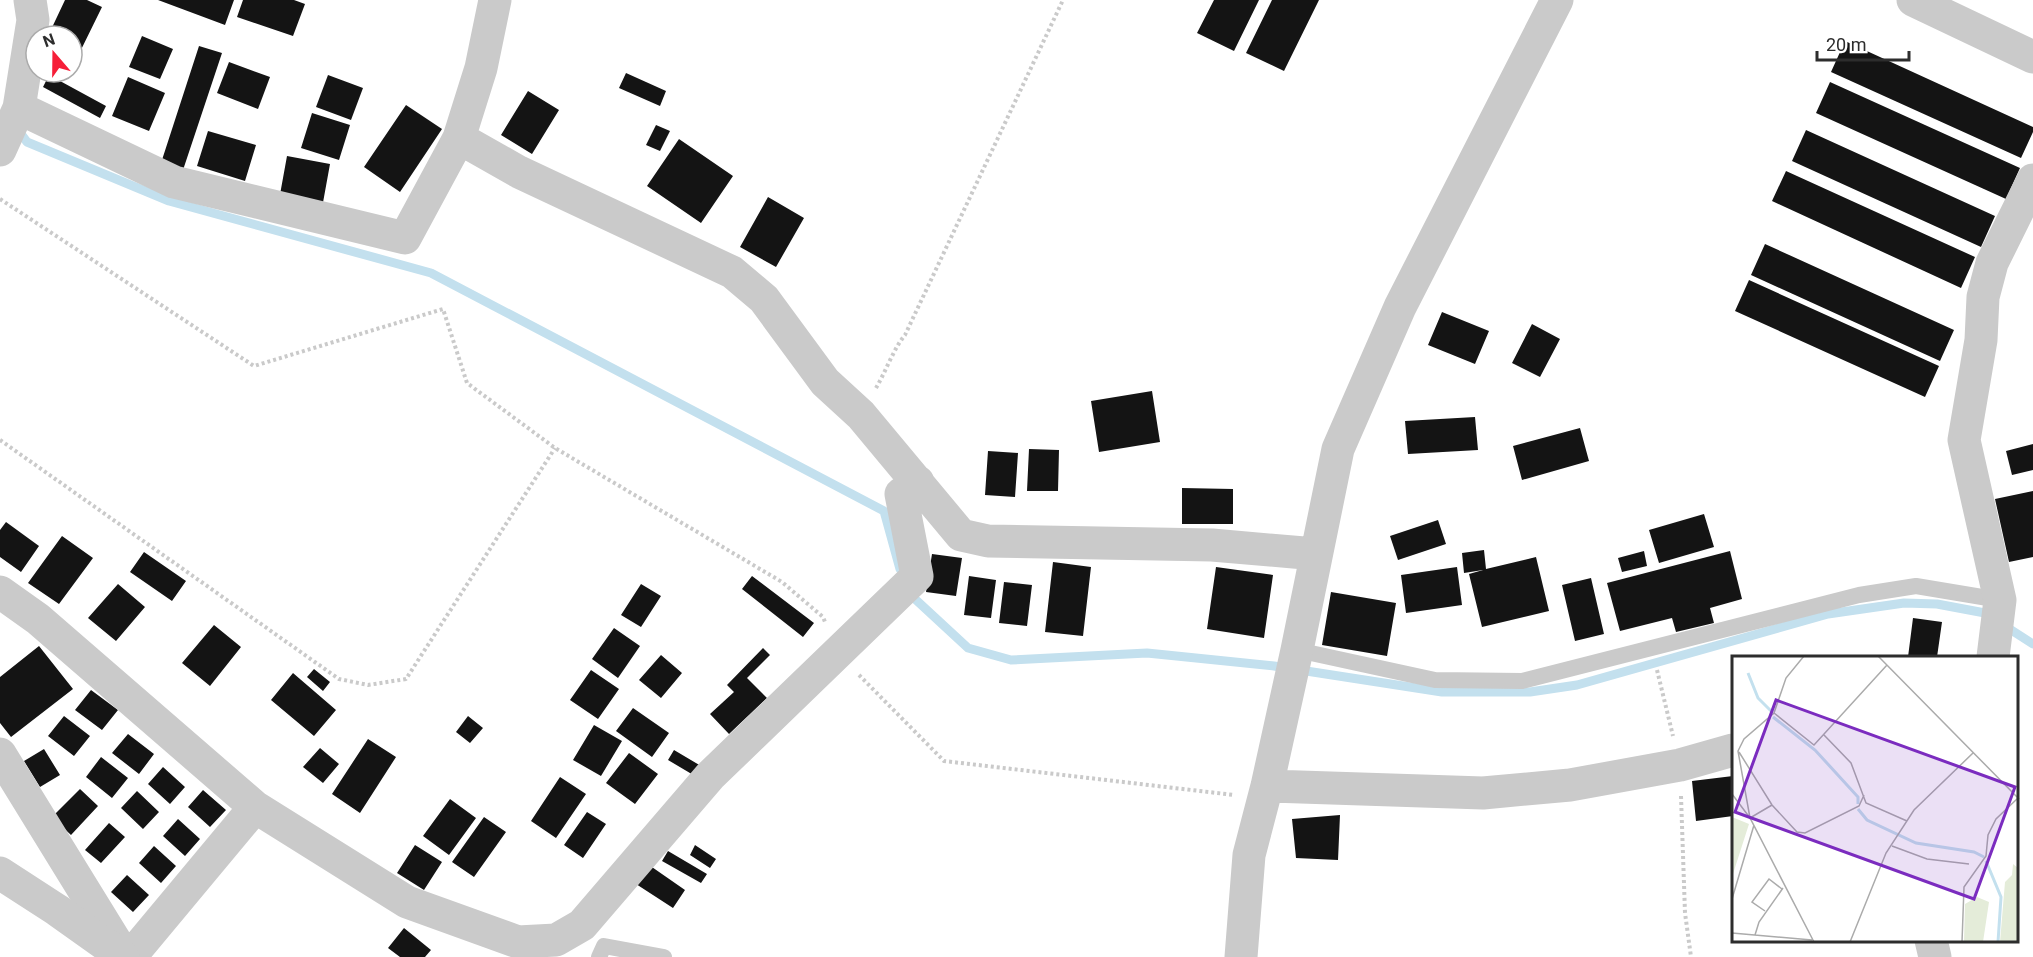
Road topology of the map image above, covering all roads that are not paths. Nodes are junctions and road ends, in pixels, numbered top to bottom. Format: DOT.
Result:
graph roads {
  1 [pos="30,0"];
  2 [pos="495,0"];
  3 [pos="1557,0"];
  4 [pos="1913,0"];
  5 [pos="2033,57"];
  6 [pos="19,108"];
  7 [pos="459,138"];
  8 [pos="0,150"];
  9 [pos="2033,180"];
  10 [pos="918,482"];
  11 [pos="1316,554"];
  12 [pos="0,592"];
  13 [pos="2000,600"];
  14 [pos="1297,650"];
  15 [pos="1993,656"];
  16 [pos="1732,750"];
  17 [pos="0,754"];
  18 [pos="1266,792"];
  19 [pos="255,807"];
  20 [pos="0,873"];
  21 [pos="572,930"];
  22 [pos="1931,942"];
  23 [pos="601,952"];
  24 [pos="126,957"];
  25 [pos="664,957"];
  26 [pos="1241,957"];
  27 [pos="1935,957"];
  1 -- 6 [label="street"];
  2 -- 7 [label="street"];
  3 -- 11 [label="street"];
  4 -- 5 [label="street"];
  6 -- 7 [label="street"];
  6 -- 8 [label="street"];
  7 -- 10 [label="street"];
  9 -- 13 [label="street"];
  10 -- 11 [label="street"];
  10 -- 21 [label="street"];
  11 -- 14 [label="street"];
  12 -- 19 [label="street"];
  13 -- 14 [label="lane"];
  13 -- 15 [label="street"];
  14 -- 18 [label="street"];
  16 -- 18 [label="street"];
  17 -- 24 [label="street"];
  18 -- 26 [label="street"];
  19 -- 21 [label="street"];
  19 -- 24 [label="street"];
  20 -- 24 [label="street"];
  21 -- 23 [label="lane"];
  22 -- 27 [label="street"];
  23 -- 25 [label="lane"];
}
